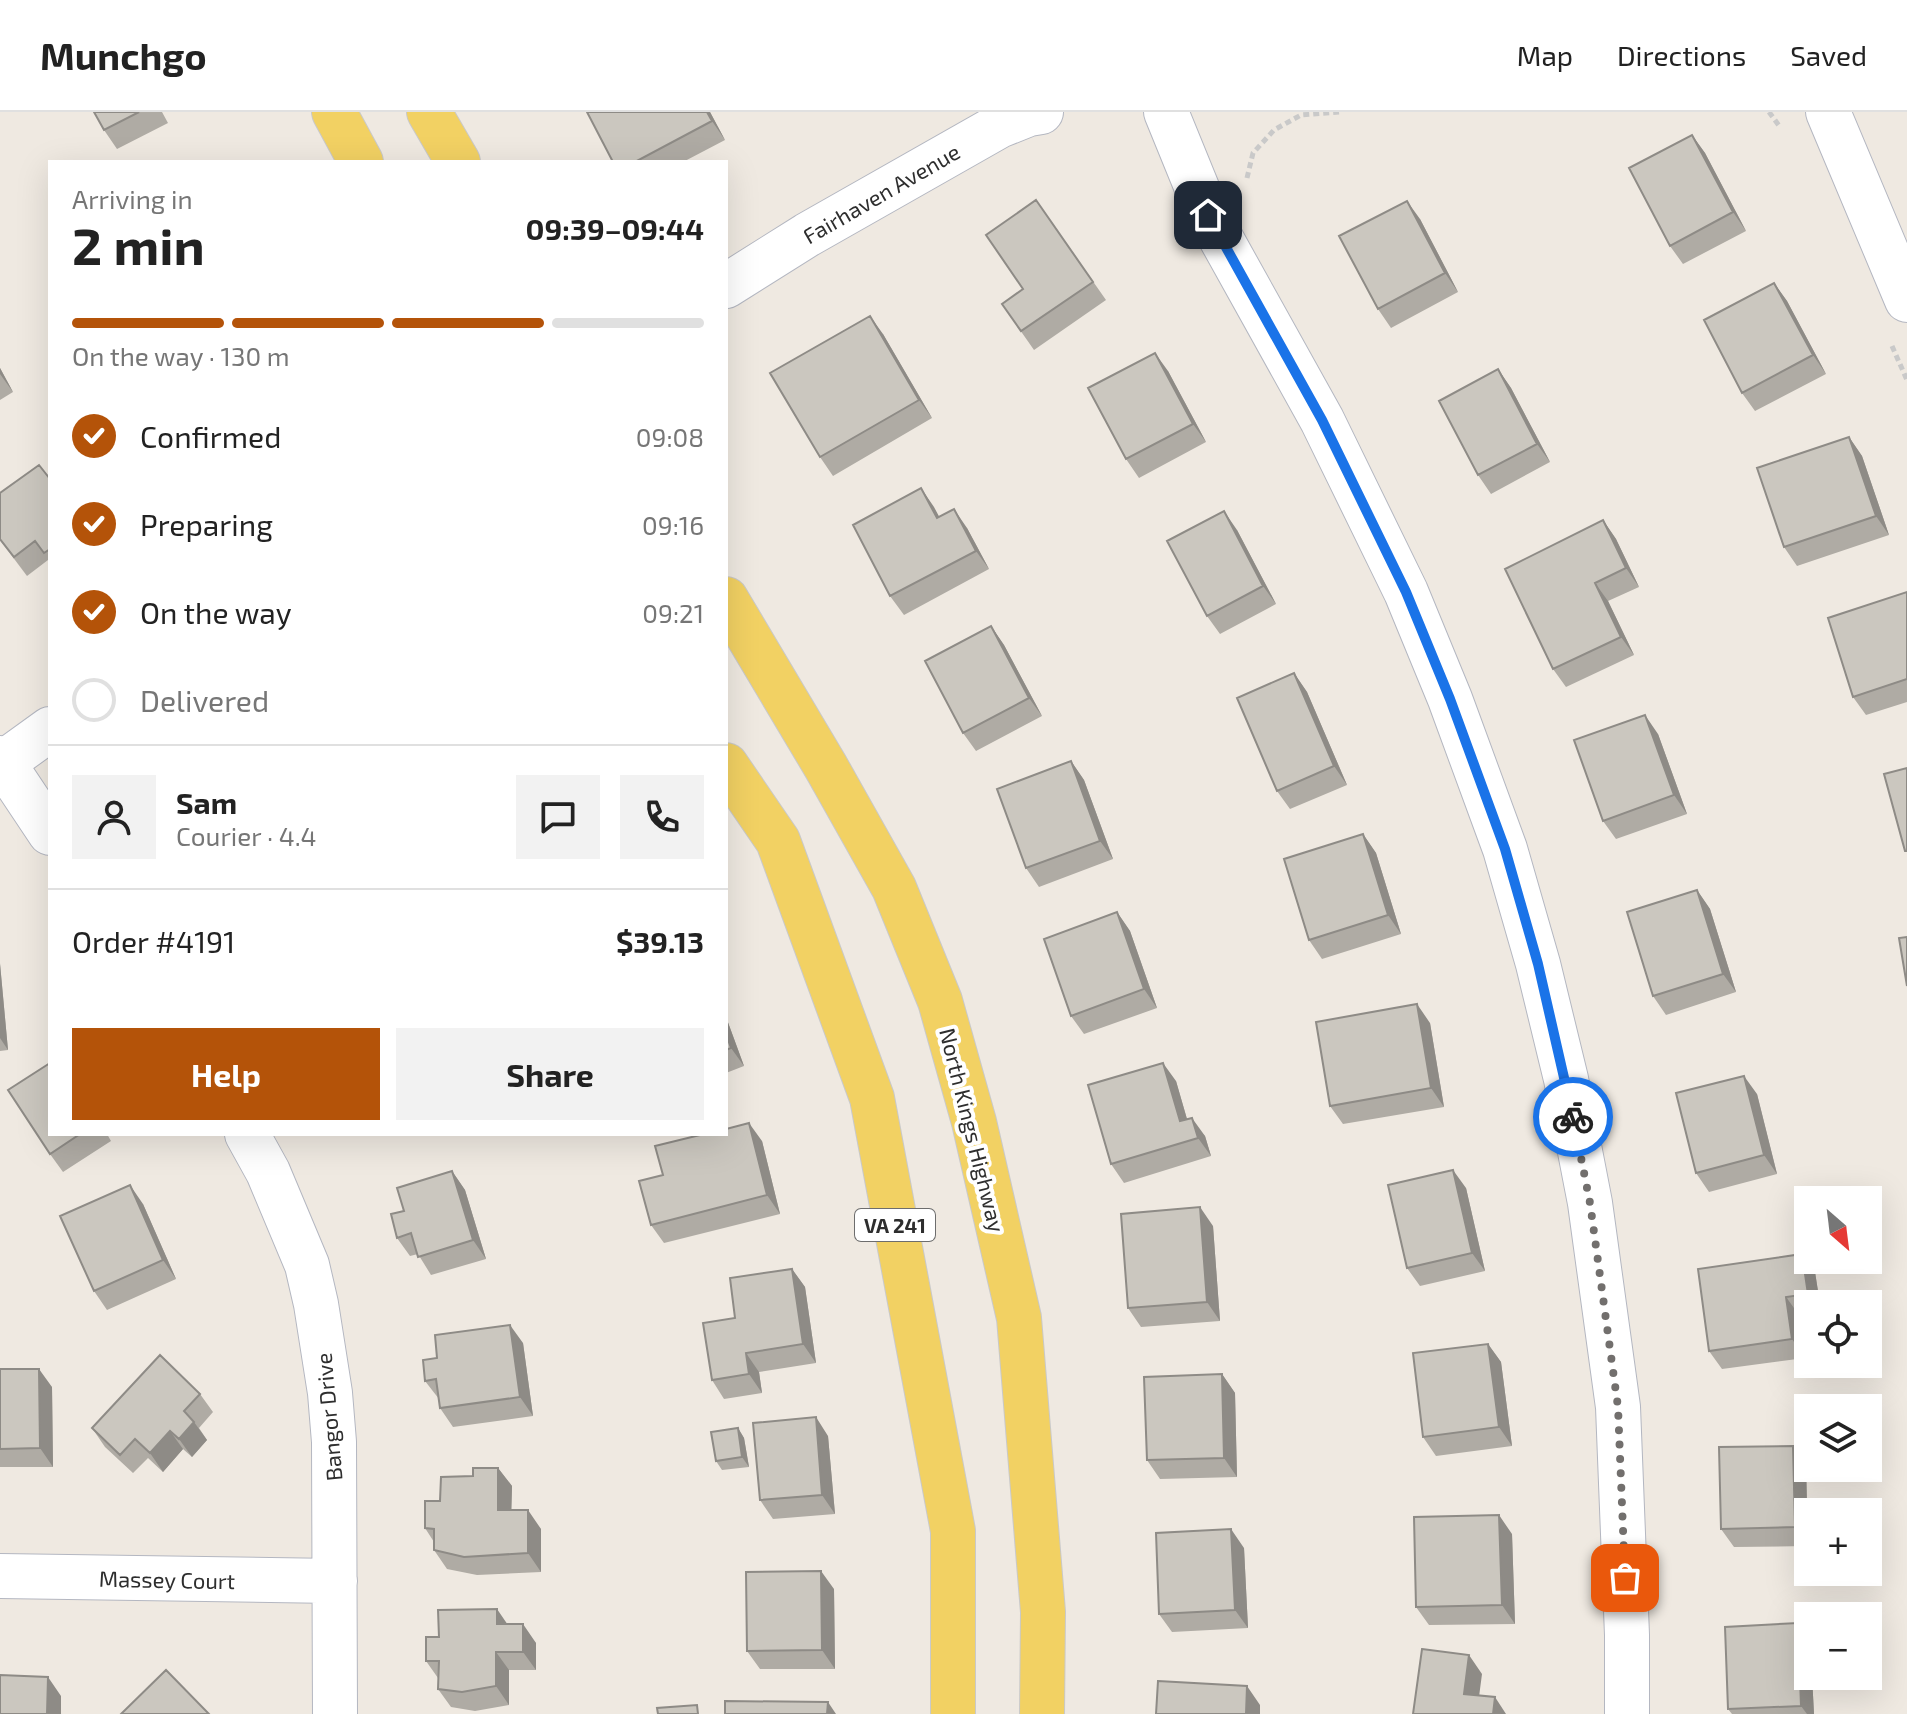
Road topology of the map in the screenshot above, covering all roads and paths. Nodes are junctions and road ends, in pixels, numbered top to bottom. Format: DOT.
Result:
graph roads {
  1 [pos="334,112"];
  2 [pos="429,112"];
  3 [pos="1041,112"];
  4 [pos="1166,112"];
  5 [pos="1828,112"];
  6 [pos="360,160"];
  7 [pos="457,160"];
  8 [pos="728,285"];
  9 [pos="1907,300"];
  10 [pos="728,602"];
  11 [pos="48,730"];
  12 [pos="1,762"];
  13 [pos="728,768"];
  14 [pos="48,830"];
  15 [pos="248,1136"];
  16 [pos="0,1576"];
  17 [pos="335,1581"];
  18 [pos="335,1714"];
  19 [pos="953,1714"];
  20 [pos="1042,1714"];
  21 [pos="1627,1714"];
  1 -- 6 [label="main road"];
  2 -- 7 [label="main road"];
  3 -- 8 [label="street, Fairhaven Avenue"];
  4 -- 21 [label="street"];
  5 -- 9 [label="street"];
  10 -- 20 [label="main road, North Kings Highway"];
  11 -- 12 [label="street"];
  12 -- 14 [label="street"];
  13 -- 19 [label="main road, VA 241"];
  15 -- 17 [label="street, Bangor Drive"];
  16 -- 17 [label="street, Massey Court"];
  17 -- 18 [label="street, Bangor Drive"];
}
